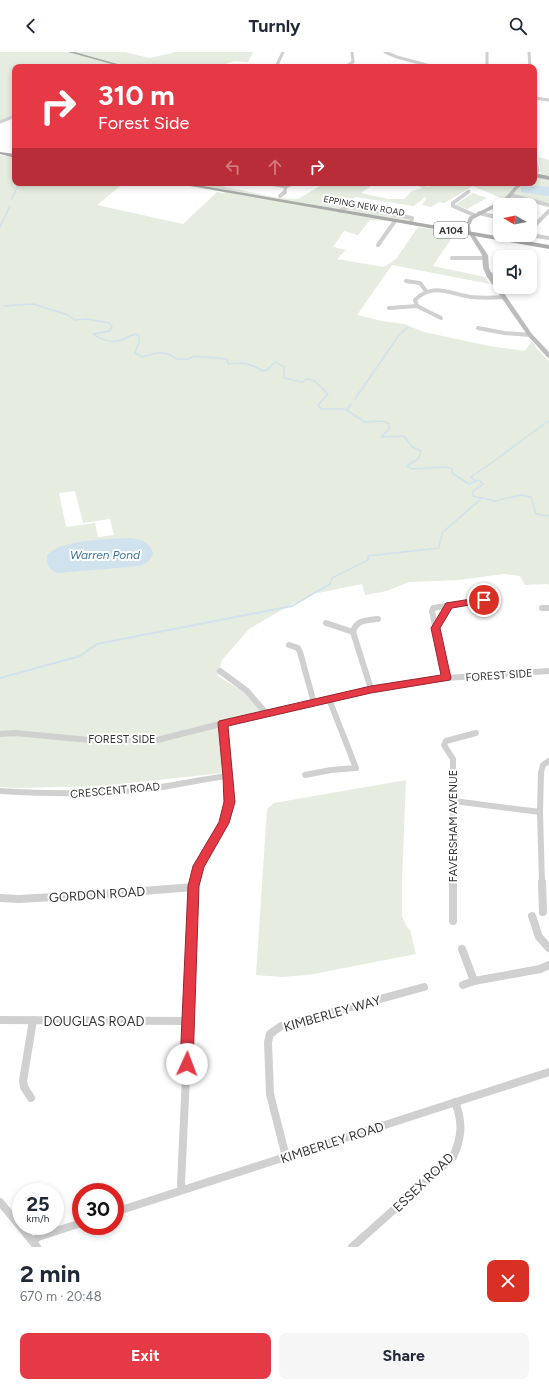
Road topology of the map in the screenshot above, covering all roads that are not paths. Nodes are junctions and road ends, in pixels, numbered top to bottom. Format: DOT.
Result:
graph roads {
  1 [pos="70,52"];
  2 [pos="283,52"];
  3 [pos="352,52"];
  4 [pos="385,52"];
  5 [pos="487,52"];
  6 [pos="529,52"];
  7 [pos="418,63"];
  8 [pos="116,64"];
  9 [pos="277,64"];
  10 [pos="350,64"];
  11 [pos="422,64"];
  12 [pos="487,64"];
  13 [pos="530,64"];
  14 [pos="537,98"];
  15 [pos="549,100"];
  16 [pos="12,117"];
  17 [pos="0,122"];
  18 [pos="0,153"];
  19 [pos="12,155"];
  20 [pos="537,176"];
  21 [pos="549,178"];
  22 [pos="194,186"];
  23 [pos="280,186"];
  24 [pos="516,186"];
  25 [pos="286,187"];
  26 [pos="469,191"];
  27 [pos="510,195"];
  28 [pos="280,196"];
  29 [pos="549,205"];
  30 [pos="340,211"];
  31 [pos="549,211"];
  32 [pos="477,214"];
  33 [pos="493,217"];
  34 [pos="395,221"];
  35 [pos="537,222"];
  36 [pos="411,223"];
  37 [pos="470,233"];
  38 [pos="537,236"];
  39 [pos="493,237"];
  40 [pos="549,238"];
  41 [pos="522,242"];
  42 [pos="378,245"];
  43 [pos="549,247"];
  44 [pos="452,258"];
  45 [pos="486,258"];
  46 [pos="488,274"];
  47 [pos="493,274"];
  48 [pos="406,281"];
  49 [pos="426,291"];
  50 [pos="503,296"];
  51 [pos="417,306"];
  52 [pos="389,308"];
  53 [pos="440,318"];
  54 [pos="478,328"];
  55 [pos="530,335"];
  56 [pos="549,356"];
  57 [pos="493,599"];
  58 [pos="449,606"];
  59 [pos="542,608"];
  60 [pos="549,608"];
  61 [pos="378,619"];
  62 [pos="326,623"];
  63 [pos="436,628"];
  64 [pos="353,632"];
  65 [pos="289,644"];
  66 [pos="220,670"];
  67 [pos="549,671"];
  68 [pos="446,678"];
  69 [pos="371,689"];
  70 [pos="329,699"];
  71 [pos="314,703"];
  72 [pos="266,713"];
  73 [pos="222,723"];
  74 [pos="476,733"];
  75 [pos="0,734"];
  76 [pos="549,761"];
  77 [pos="305,775"];
  78 [pos="228,776"];
  79 [pos="0,791"];
  80 [pos="454,801"];
  81 [pos="540,812"];
  82 [pos="194,886"];
  83 [pos="0,898"];
  84 [pos="543,912"];
  85 [pos="532,916"];
  86 [pos="453,921"];
  87 [pos="549,948"];
  88 [pos="462,949"];
  89 [pos="549,965"];
  90 [pos="474,981"];
  91 [pos="463,985"];
  92 [pos="424,987"];
  93 [pos="0,1020"];
  94 [pos="33,1020"];
  95 [pos="188,1021"];
  96 [pos="549,1072"];
  97 [pos="31,1098"];
  98 [pos="456,1102"];
  99 [pos="286,1157"];
  100 [pos="182,1190"];
  101 [pos="0,1202"];
  102 [pos="124,1209"];
  103 [pos="72,1226"];
  104 [pos="35,1244"];
  105 [pos="352,1247"];
  1 -- 8 [label="main road"];
  2 -- 9 [label="street"];
  3 -- 10 [label="street"];
  4 -- 7 [label="street"];
  5 -- 12 [label="street"];
  6 -- 13 [label="street"];
  7 -- 11 [label="street"];
  14 -- 15 [label="street"];
  16 -- 17 [label="street"];
  18 -- 19 [label="main road"];
  20 -- 21 [label="main road"];
  22 -- 30 [label="main road, EPPING NEW ROAD / A104"];
  23 -- 25 [label="street"];
  24 -- 27 [label="street"];
  25 -- 28 [label="street"];
  26 -- 32 [label="street"];
  27 -- 29 [label="street"];
  27 -- 32 [label="street"];
  30 -- 34 [label="main road, EPPING NEW ROAD / A104"];
  30 -- 36 [label="street"];
  31 -- 35 [label="street"];
  32 -- 33 [label="street"];
  32 -- 37 [label="street"];
  34 -- 36 [label="main road, EPPING NEW ROAD / A104"];
  34 -- 42 [label="street"];
  36 -- 37 [label="main road, EPPING NEW ROAD / A104"];
  37 -- 39 [label="main road, EPPING NEW ROAD / A104"];
  37 -- 45 [label="street"];
  38 -- 40 [label="street"];
  41 -- 43 [label="main road, EPPING NEW ROAD / A104"];
  44 -- 45 [label="street"];
  45 -- 46 [label="street"];
  46 -- 47 [label="street"];
  46 -- 50 [label="street"];
  48 -- 49 [label="street"];
  49 -- 50 [label="street"];
  49 -- 51 [label="street"];
  50 -- 55 [label="street"];
  51 -- 52 [label="street"];
  51 -- 53 [label="street"];
  54 -- 55 [label="street"];
  55 -- 56 [label="street"];
  57 -- 58 [label="street"];
  58 -- 63 [label="street"];
  58 -- 63 [label="street"];
  59 -- 60 [label="street"];
  61 -- 64 [label="street"];
  62 -- 64 [label="street"];
  63 -- 68 [label="street"];
  64 -- 69 [label="street"];
  65 -- 71 [label="street"];
  66 -- 72 [label="street"];
  67 -- 68 [label="street, FOREST SIDE"];
  68 -- 69 [label="street, FOREST SIDE"];
  69 -- 70 [label="street, FOREST SIDE"];
  70 -- 71 [label="street, FOREST SIDE"];
  70 -- 77 [label="street"];
  71 -- 72 [label="street, FOREST SIDE"];
  72 -- 73 [label="street, FOREST SIDE"];
  73 -- 75 [label="street, FOREST SIDE"];
  73 -- 78 [label="street"];
  74 -- 80 [label="street, FAVERSHAM AVENUE"];
  76 -- 81 [label="street"];
  78 -- 79 [label="street, CRESCENT ROAD"];
  78 -- 82 [label="street"];
  80 -- 81 [label="street"];
  80 -- 86 [label="street, FAVERSHAM AVENUE"];
  81 -- 84 [label="street"];
  82 -- 83 [label="street, GORDON ROAD"];
  82 -- 95 [label="street"];
  85 -- 87 [label="street"];
  88 -- 90 [label="street"];
  89 -- 90 [label="street"];
  90 -- 91 [label="street"];
  92 -- 99 [label="street, KIMBERLEY WAY"];
  93 -- 94 [label="street, DOUGLAS ROAD"];
  94 -- 95 [label="street, DOUGLAS ROAD"];
  94 -- 97 [label="street"];
  95 -- 100 [label="street"];
  96 -- 98 [label="street, KIMBERLEY ROAD"];
  98 -- 99 [label="street, KIMBERLEY ROAD"];
  98 -- 105 [label="street, ESSEX ROAD"];
  99 -- 100 [label="street, KIMBERLEY ROAD"];
  100 -- 102 [label="street, KIMBERLEY ROAD"];
  101 -- 104 [label="street"];
  103 -- 104 [label="street"];
}
